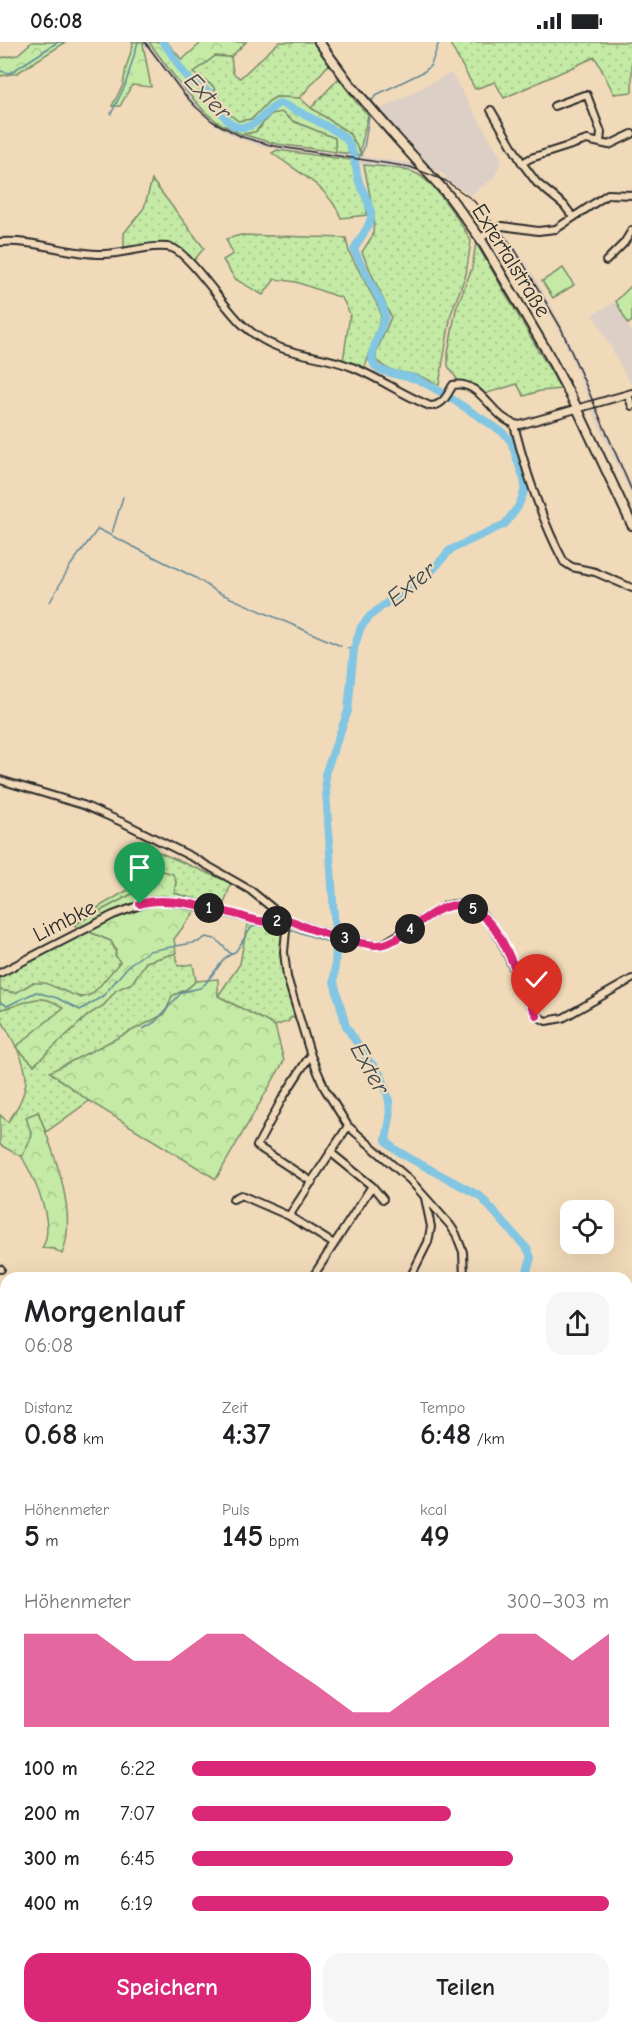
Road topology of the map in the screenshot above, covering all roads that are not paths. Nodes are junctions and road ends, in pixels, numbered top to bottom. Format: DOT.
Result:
graph roads {
  1 [pos="319,42"];
  2 [pos="554,106"];
  3 [pos="491,110"];
  4 [pos="632,134"];
  5 [pos="600,143"];
  6 [pos="522,163"];
  7 [pos="632,195"];
  8 [pos="573,217"];
  9 [pos="632,230"];
  10 [pos="480,238"];
  11 [pos="0,242"];
  12 [pos="606,261"];
  13 [pos="630,394"];
  14 [pos="632,406"];
  15 [pos="578,408"];
  16 [pos="514,425"];
  17 [pos="632,525"];
  18 [pos="632,588"];
  19 [pos="0,780"];
  20 [pos="287,920"];
  21 [pos="0,973"];
  22 [pos="632,980"];
  23 [pos="311,1056"];
  24 [pos="348,1126"];
  25 [pos="330,1152"];
  26 [pos="312,1182"];
  27 [pos="372,1186"];
  28 [pos="425,1198"];
  29 [pos="233,1199"];
  30 [pos="383,1199"];
  31 [pos="289,1216"];
  32 [pos="334,1244"];
  33 [pos="316,1272"];
  34 [pos="413,1272"];
  35 [pos="464,1272"];
  1 -- 10 [label="main road, Extertalstraße"];
  2 -- 5 [label="street"];
  3 -- 6 [label="street"];
  4 -- 5 [label="street"];
  5 -- 6 [label="street"];
  6 -- 8 [label="street"];
  7 -- 8 [label="street"];
  8 -- 10 [label="street"];
  9 -- 12 [label="street"];
  10 -- 15 [label="main road, Extertalstraße"];
  11 -- 16 [label="street"];
  13 -- 14 [label="street"];
  13 -- 15 [label="street"];
  15 -- 16 [label="street"];
  15 -- 17 [label="main road, Extertalstraße"];
  16 -- 18 [label="street"];
  19 -- 20 [label="street"];
  20 -- 21 [label="street, Limbke"];
  20 -- 22 [label="street"];
  20 -- 23 [label="street"];
  23 -- 24 [label="street"];
  23 -- 26 [label="street"];
  24 -- 25 [label="street"];
  24 -- 28 [label="street"];
  25 -- 26 [label="street"];
  25 -- 27 [label="street"];
  26 -- 31 [label="street"];
  27 -- 30 [label="street"];
  27 -- 32 [label="street"];
  28 -- 34 [label="street"];
  28 -- 35 [label="street"];
  29 -- 31 [label="street"];
  31 -- 32 [label="street"];
  32 -- 33 [label="street"];
}
